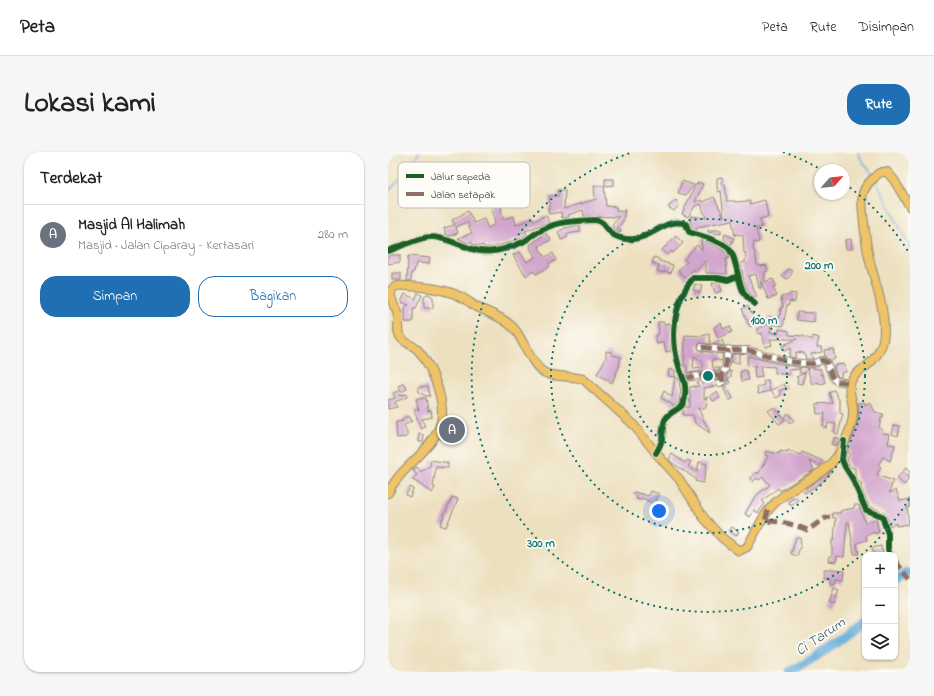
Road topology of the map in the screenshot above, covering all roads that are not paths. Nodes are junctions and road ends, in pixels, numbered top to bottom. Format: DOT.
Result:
graph roads {
  1 [pos="910,207"];
  2 [pos="388,250"];
  3 [pos="738,276"];
  4 [pos="756,304"];
  5 [pos="702,347"];
  6 [pos="728,349"];
  7 [pos="719,367"];
  8 [pos="714,376"];
  9 [pos="684,378"];
  10 [pos="850,383"];
  11 [pos="439,426"];
  12 [pos="443,436"];
  13 [pos="844,441"];
  14 [pos="656,453"];
  15 [pos="388,493"];
  16 [pos="889,552"];
  1 -- 10 [label="main road"];
  2 -- 3 [label="street"];
  3 -- 4 [label="street"];
  3 -- 9 [label="street"];
  5 -- 6 [label="street"];
  6 -- 7 [label="street"];
  6 -- 10 [label="street"];
  7 -- 8 [label="street"];
  7 -- 8 [label="street"];
  8 -- 9 [label="street"];
  9 -- 14 [label="street"];
  10 -- 13 [label="main road"];
  11 -- 12 [label="street"];
  11 -- 14 [label="main road"];
  11 -- 15 [label="main road"];
  13 -- 14 [label="main road"];
  13 -- 16 [label="street"];
}
